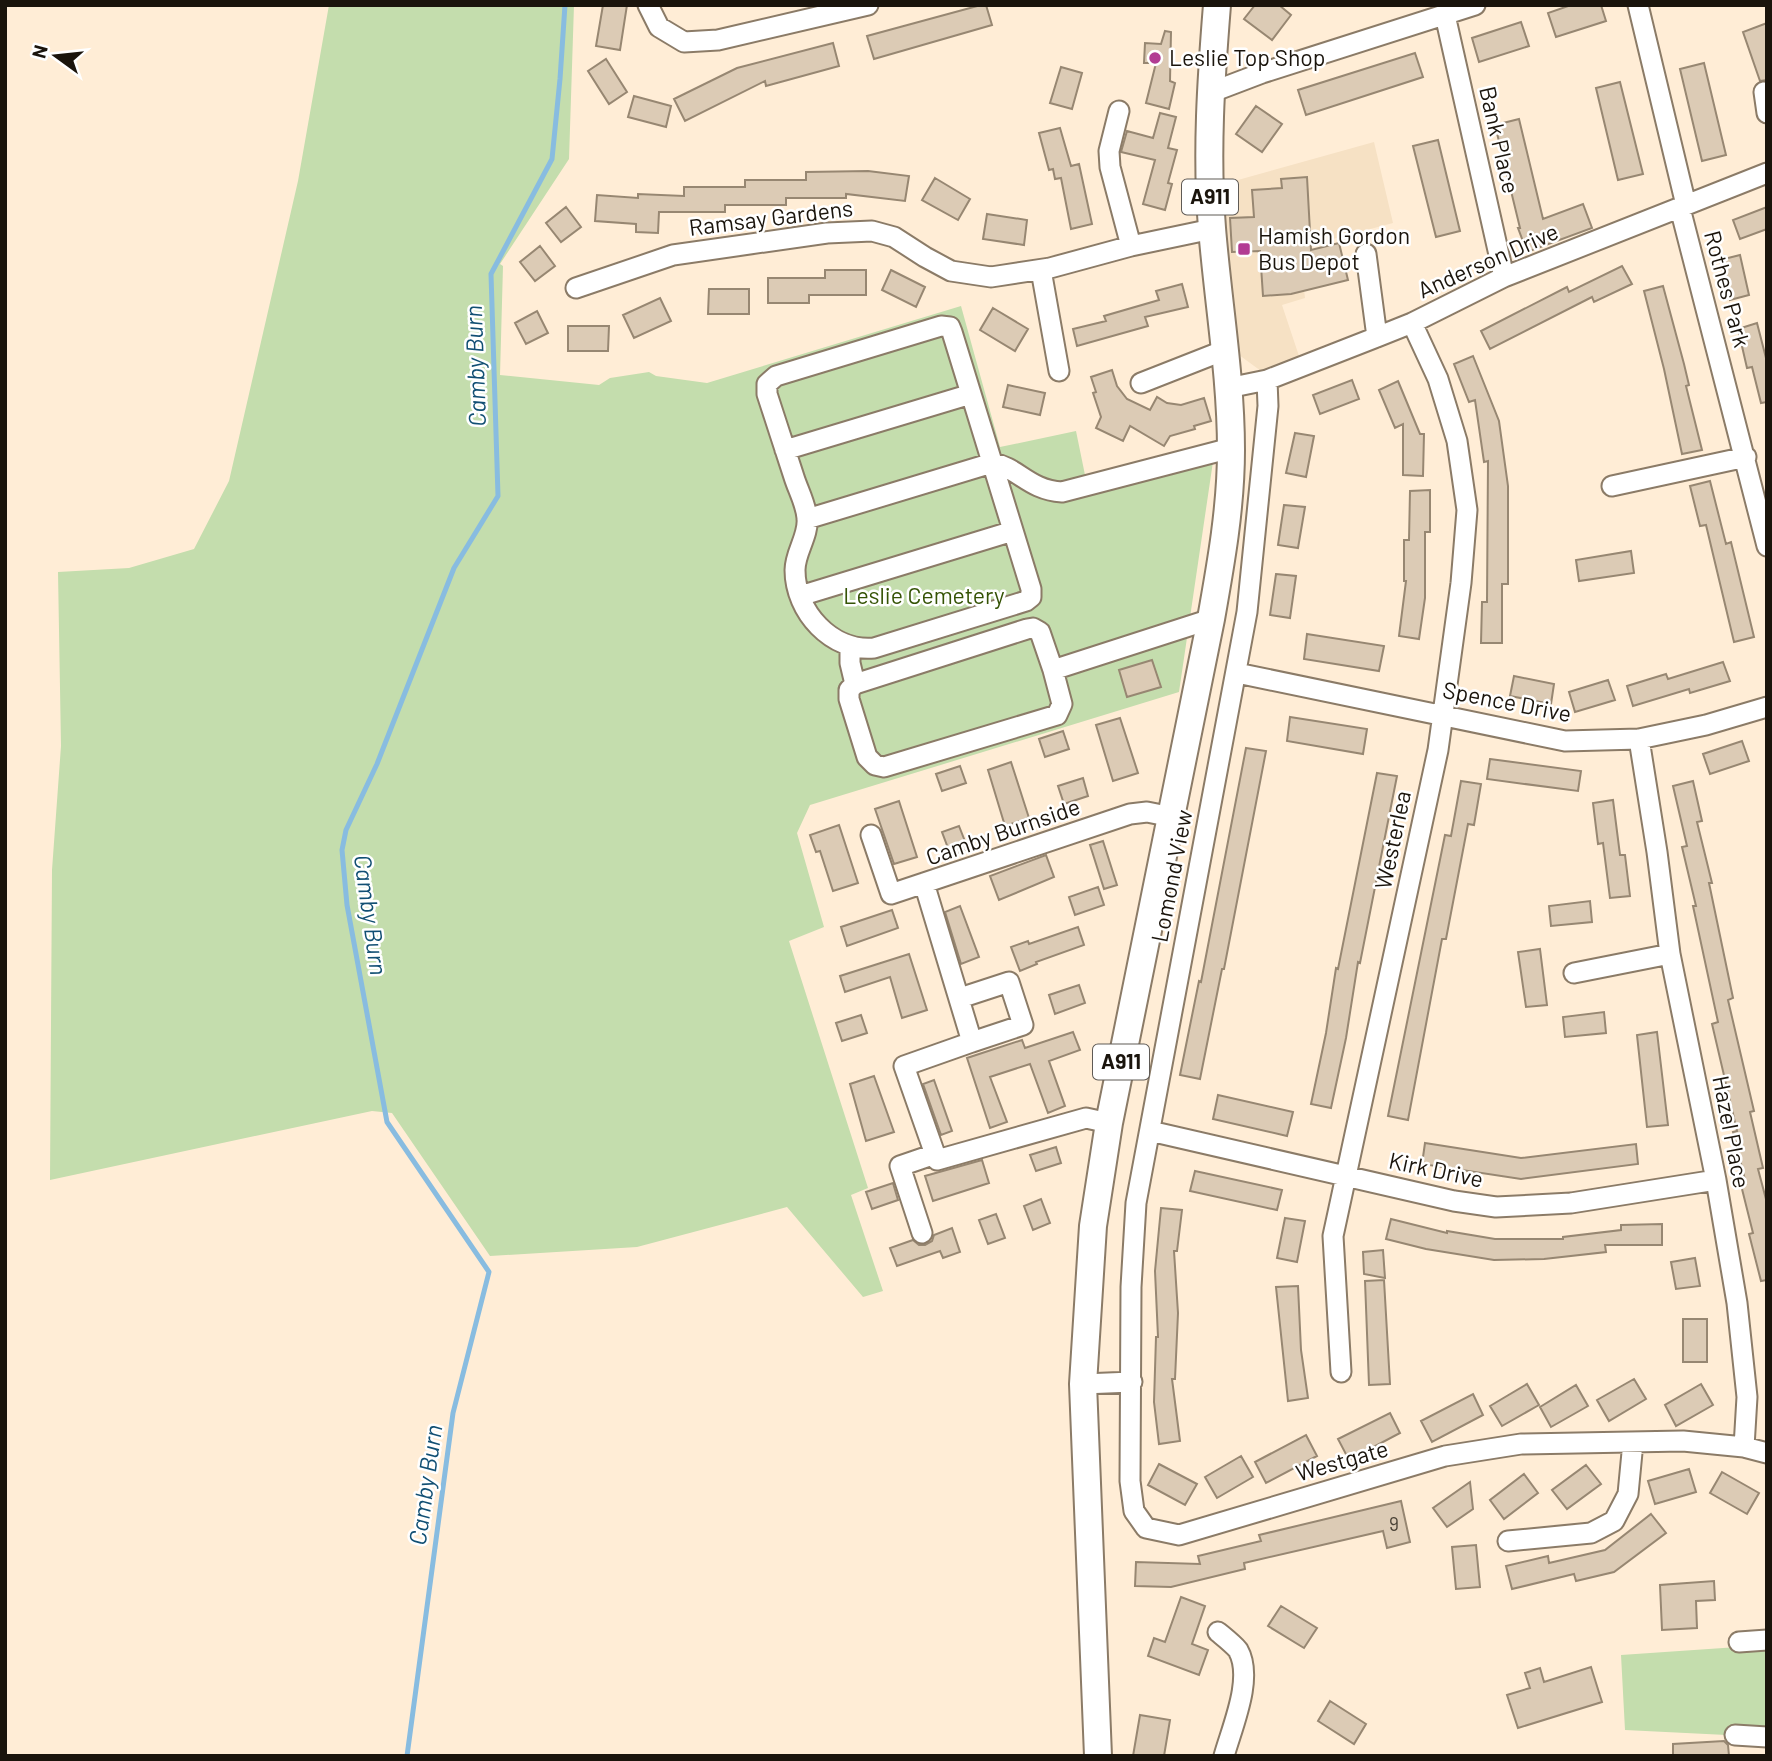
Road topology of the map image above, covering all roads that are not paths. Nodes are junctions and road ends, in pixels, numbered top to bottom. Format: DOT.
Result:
graph roads {
  1 [pos="648,5"];
  2 [pos="868,5"];
  3 [pos="1217,5"];
  4 [pos="1475,5"];
  5 [pos="1638,5"];
  6 [pos="1445,15"];
  7 [pos="1212,92"];
  8 [pos="1764,92"];
  9 [pos="1119,111"];
  10 [pos="1767,113"];
  11 [pos="1767,173"];
  12 [pos="1683,207"];
  13 [pos="1212,229"];
  14 [pos="1131,246"];
  15 [pos="1366,254"];
  16 [pos="1041,270"];
  17 [pos="1504,276"];
  18 [pos="576,288"];
  19 [pos="1412,323"];
  20 [pos="1377,337"];
  21 [pos="1225,350"];
  22 [pos="1059,371"];
  23 [pos="1267,380"];
  24 [pos="1141,383"];
  25 [pos="1228,388"];
  26 [pos="971,394"];
  27 [pos="1231,449"];
  28 [pos="785,450"];
  29 [pos="1746,457"];
  30 [pos="992,463"];
  31 [pos="1612,486"];
  32 [pos="807,519"];
  33 [pos="1013,531"];
  34 [pos="1767,546"];
  35 [pos="800,596"];
  36 [pos="1212,619"];
  37 [pos="850,647"];
  38 [pos="1054,670"];
  39 [pos="1237,673"];
  40 [pos="855,684"];
  41 [pos="1767,707"];
  42 [pos="1443,714"];
  43 [pos="1639,739"];
  44 [pos="1172,817"];
  45 [pos="871,835"];
  46 [pos="924,883"];
  47 [pos="1671,954"];
  48 [pos="1574,973"];
  49 [pos="960,998"];
  50 [pos="972,1042"];
  51 [pos="1109,1123"];
  52 [pos="1150,1131"];
  53 [pos="935,1154"];
  54 [pos="1346,1175"];
  55 [pos="1716,1180"];
  56 [pos="922,1233"];
  57 [pos="1341,1372"];
  58 [pos="1132,1382"];
  59 [pos="1083,1384"];
  60 [pos="1633,1443"];
  61 [pos="1744,1447"];
  62 [pos="1131,1453"];
  63 [pos="1767,1453"];
  64 [pos="1508,1541"];
  65 [pos="1218,1632"];
  66 [pos="1767,1640"];
  67 [pos="1739,1642"];
  68 [pos="1735,1735"];
  69 [pos="1767,1737"];
  70 [pos="1098,1756"];
  71 [pos="1224,1756"];
  1 -- 2 [label="street"];
  3 -- 7 [label="main road, A911"];
  4 -- 6 [label="street"];
  5 -- 12 [label="street"];
  6 -- 7 [label="street"];
  6 -- 17 [label="street, Bank Place"];
  7 -- 13 [label="main road, A911"];
  8 -- 10 [label="street"];
  9 -- 14 [label="street"];
  11 -- 12 [label="street, Anderson Drive"];
  12 -- 17 [label="street, Anderson Drive"];
  12 -- 29 [label="street, Rothes Park"];
  13 -- 14 [label="street, Ramsay Gardens"];
  13 -- 21 [label="main road, A911"];
  14 -- 16 [label="street, Ramsay Gardens"];
  15 -- 20 [label="street"];
  16 -- 18 [label="street, Ramsay Gardens"];
  16 -- 22 [label="street"];
  17 -- 19 [label="street, Anderson Drive"];
  19 -- 20 [label="street, Anderson Drive"];
  19 -- 42 [label="street, Westerlea"];
  20 -- 23 [label="street, Anderson Drive"];
  21 -- 24 [label="street"];
  21 -- 25 [label="main road, A911"];
  23 -- 25 [label="street, Anderson Drive"];
  23 -- 39 [label="street, Lomond View"];
  25 -- 27 [label="main road, A911"];
  26 -- 28 [label="street"];
  26 -- 28 [label="street"];
  26 -- 30 [label="street"];
  27 -- 30 [label="street"];
  27 -- 36 [label="main road, A911"];
  28 -- 32 [label="street"];
  29 -- 31 [label="street"];
  29 -- 34 [label="street, Rothes Park"];
  30 -- 32 [label="street"];
  30 -- 33 [label="street"];
  32 -- 35 [label="street"];
  33 -- 35 [label="street"];
  33 -- 37 [label="street"];
  35 -- 37 [label="street"];
  36 -- 38 [label="street"];
  36 -- 44 [label="main road, A911"];
  37 -- 40 [label="street"];
  38 -- 40 [label="street"];
  38 -- 40 [label="street"];
  39 -- 42 [label="street, Spence Drive"];
  39 -- 52 [label="street, Lomond View"];
  41 -- 43 [label="street, Spence Drive"];
  42 -- 43 [label="street, Spence Drive"];
  42 -- 54 [label="street, Westerlea"];
  43 -- 47 [label="street, Hazel Place"];
  44 -- 46 [label="street, Camby Burnside"];
  44 -- 51 [label="main road, A911"];
  45 -- 46 [label="street"];
  46 -- 49 [label="street, Camby Burnside"];
  47 -- 48 [label="street"];
  47 -- 55 [label="street, Hazel Place"];
  49 -- 50 [label="street, Camby Burnside"];
  49 -- 50 [label="street"];
  50 -- 53 [label="street"];
  51 -- 53 [label="street"];
  51 -- 59 [label="main road, A911"];
  52 -- 54 [label="street, Kirk Drive"];
  52 -- 58 [label="street, Lomond View"];
  53 -- 56 [label="street"];
  54 -- 55 [label="street, Kirk Drive"];
  54 -- 57 [label="street, Westerlea"];
  55 -- 61 [label="street, Hazel Place"];
  58 -- 59 [label="street"];
  58 -- 62 [label="street, Lomond View"];
  59 -- 70 [label="main road, A911"];
  60 -- 61 [label="street, Westgate"];
  60 -- 62 [label="street, Westgate"];
  60 -- 64 [label="street"];
  61 -- 63 [label="street, Westgate"];
  65 -- 71 [label="street"];
  66 -- 67 [label="street"];
  68 -- 69 [label="street"];
}
